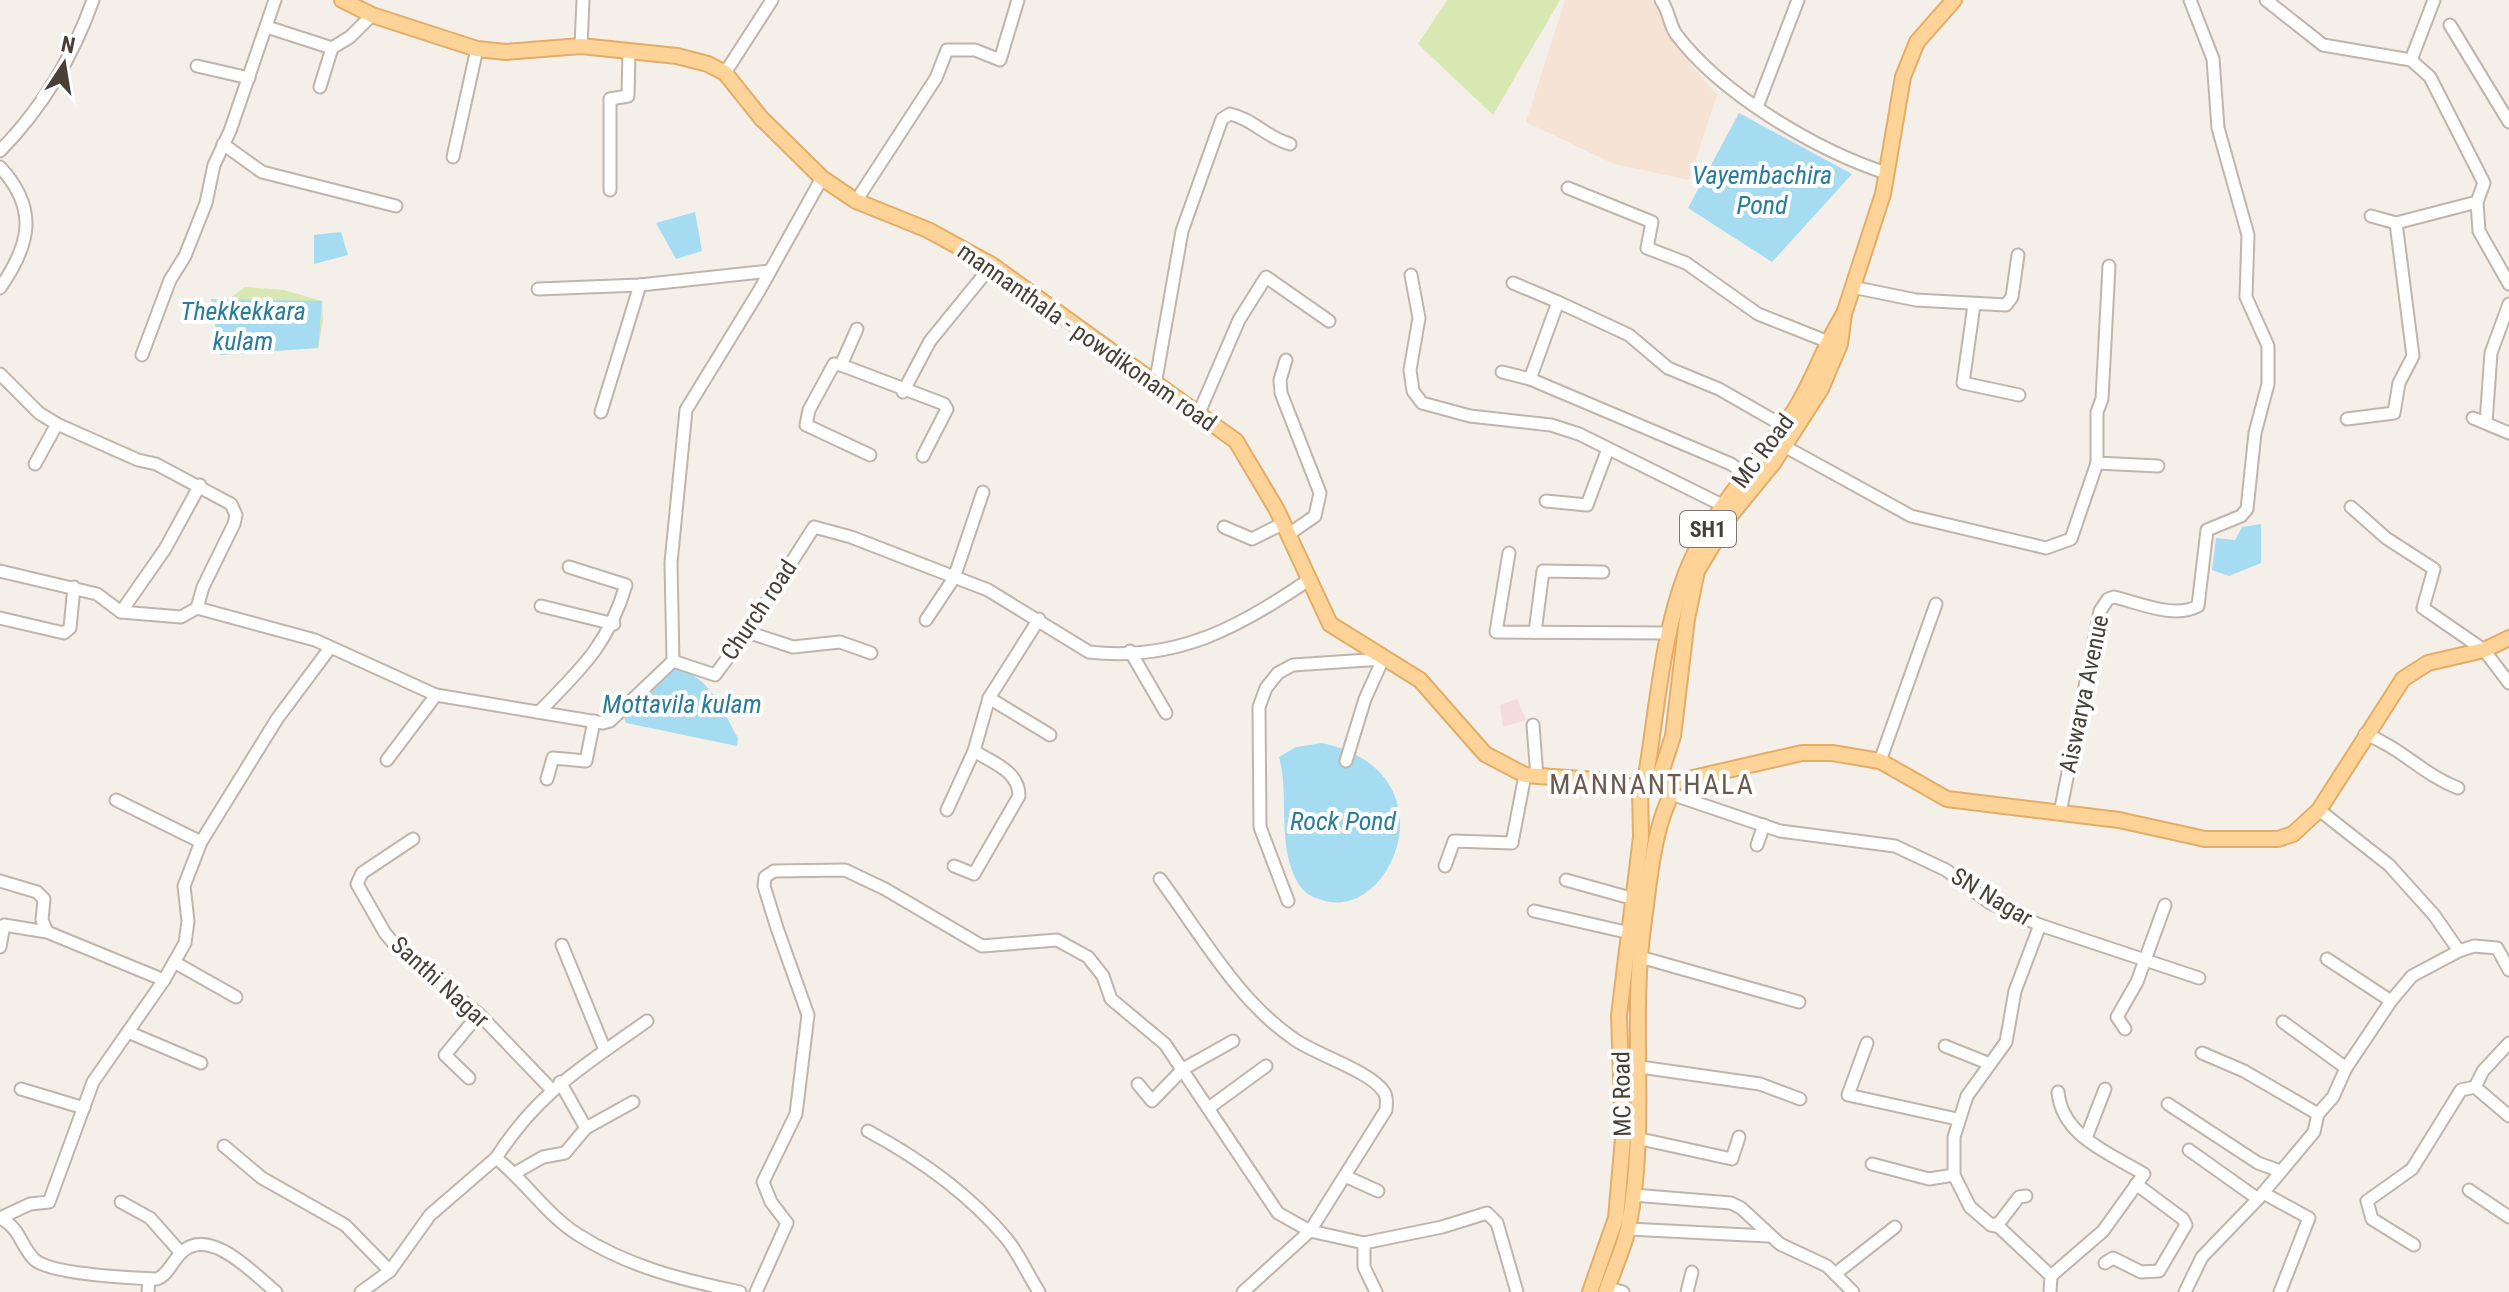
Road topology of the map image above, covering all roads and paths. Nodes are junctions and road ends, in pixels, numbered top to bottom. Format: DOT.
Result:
graph roads {
  1 [pos="93,0"];
  2 [pos="275,0"];
  3 [pos="342,0"];
  4 [pos="583,0"];
  5 [pos="772,0"];
  6 [pos="1018,0"];
  7 [pos="1661,0"];
  8 [pos="1798,0"];
  9 [pos="1954,0"];
  10 [pos="2190,0"];
  11 [pos="2266,0"];
  12 [pos="2434,0"];
  13 [pos="372,15"];
  14 [pos="2450,25"];
  15 [pos="267,27"];
  16 [pos="581,46"];
  17 [pos="332,48"];
  18 [pos="477,49"];
  19 [pos="629,51"];
  20 [pos="2411,60"];
  21 [pos="197,66"];
  22 [pos="725,73"];
  23 [pos="249,78"];
  24 [pos="320,87"];
  25 [pos="1757,107"];
  26 [pos="2509,122"];
  27 [pos="223,144"];
  28 [pos="1290,144"];
  29 [pos="0,151"];
  30 [pos="453,157"];
  31 [pos="0,167"];
  32 [pos="1886,173"];
  33 [pos="822,178"];
  34 [pos="1568,188"];
  35 [pos="610,190"];
  36 [pos="856,201"];
  37 [pos="2477,202"];
  38 [pos="396,206"];
  39 [pos="2371,216"];
  40 [pos="2396,223"];
  41 [pos="2018,255"];
  42 [pos="992,265"];
  43 [pos="2109,266"];
  44 [pos="770,271"];
  45 [pos="1411,275"];
  46 [pos="1513,283"];
  47 [pos="2509,284"];
  48 [pos="640,285"];
  49 [pos="1852,287"];
  50 [pos="0,288"];
  51 [pos="538,289"];
  52 [pos="1558,302"];
  53 [pos="2509,304"];
  54 [pos="1974,305"];
  55 [pos="1844,314"];
  56 [pos="1329,321"];
  57 [pos="857,329"];
  58 [pos="1826,341"];
  59 [pos="142,355"];
  60 [pos="1286,360"];
  61 [pos="841,365"];
  62 [pos="1502,372"];
  63 [pos="0,374"];
  64 [pos="1530,379"];
  65 [pos="1155,385"];
  66 [pos="903,392"];
  67 [pos="2019,395"];
  68 [pos="601,412"];
  69 [pos="1198,415"];
  70 [pos="2473,418"];
  71 [pos="2347,419"];
  72 [pos="2486,423"];
  73 [pos="57,424"];
  74 [pos="1782,425"];
  75 [pos="2509,433"];
  76 [pos="1784,446"];
  77 [pos="1608,449"];
  78 [pos="870,455"];
  79 [pos="923,456"];
  80 [pos="2097,463"];
  81 [pos="35,464"];
  82 [pos="2158,466"];
  83 [pos="1745,474"];
  84 [pos="200,485"];
  85 [pos="983,492"];
  86 [pos="1546,501"];
  87 [pos="1722,505"];
  88 [pos="2351,507"];
  89 [pos="1224,527"];
  90 [pos="1286,529"];
  91 [pos="1509,553"];
  92 [pos="569,567"];
  93 [pos="0,571"];
  94 [pos="1603,572"];
  95 [pos="954,578"];
  96 [pos="1310,579"];
  97 [pos="74,587"];
  98 [pos="1936,604"];
  99 [pos="541,606"];
  100 [pos="197,608"];
  101 [pos="121,612"];
  102 [pos="0,618"];
  103 [pos="1039,619"];
  104 [pos="926,620"];
  105 [pos="614,624"];
  106 [pos="747,632"];
  107 [pos="1535,632"];
  108 [pos="1670,633"];
  109 [pos="2509,638"];
  110 [pos="330,648"];
  111 [pos="2484,650"];
  112 [pos="1130,651"];
  113 [pos="871,653"];
  114 [pos="1383,659"];
  115 [pos="673,661"];
  116 [pos="2509,683"];
  117 [pos="436,695"];
  118 [pos="989,698"];
  119 [pos="539,712"];
  120 [pos="1166,713"];
  121 [pos="594,721"];
  122 [pos="1533,725"];
  123 [pos="2365,734"];
  124 [pos="1050,735"];
  125 [pos="974,751"];
  126 [pos="387,760"];
  127 [pos="1346,761"];
  128 [pos="1880,761"];
  129 [pos="1531,776"];
  130 [pos="547,779"];
  131 [pos="1657,788"];
  132 [pos="2458,788"];
  133 [pos="116,800"];
  134 [pos="947,810"];
  135 [pos="2319,810"];
  136 [pos="2060,813"];
  137 [pos="1764,825"];
  138 [pos="413,839"];
  139 [pos="201,842"];
  140 [pos="1757,845"];
  141 [pos="954,866"];
  142 [pos="1445,866"];
  143 [pos="1160,879"];
  144 [pos="1566,880"];
  145 [pos="0,881"];
  146 [pos="1634,899"];
  147 [pos="1288,901"];
  148 [pos="2165,905"];
  149 [pos="1534,911"];
  150 [pos="2040,925"];
  151 [pos="47,932"];
  152 [pos="1630,933"];
  153 [pos="562,945"];
  154 [pos="0,947"];
  155 [pos="2459,951"];
  156 [pos="1640,957"];
  157 [pos="2327,959"];
  158 [pos="174,962"];
  159 [pos="2146,962"];
  160 [pos="2509,970"];
  161 [pos="2199,978"];
  162 [pos="164,980"];
  163 [pos="236,997"];
  164 [pos="2391,1001"];
  165 [pos="1799,1002"];
  166 [pos="479,1014"];
  167 [pos="647,1021"];
  168 [pos="2283,1022"];
  169 [pos="2125,1029"];
  170 [pos="128,1032"];
  171 [pos="1233,1041"];
  172 [pos="1867,1043"];
  173 [pos="2509,1043"];
  174 [pos="1945,1046"];
  175 [pos="605,1050"];
  176 [pos="2202,1053"];
  177 [pos="201,1063"];
  178 [pos="1990,1064"];
  179 [pos="1266,1066"];
  180 [pos="1640,1067"];
  181 [pos="2346,1068"];
  182 [pos="1183,1069"];
  183 [pos="469,1078"];
  184 [pos="1138,1084"];
  185 [pos="556,1086"];
  186 [pos="2475,1087"];
  187 [pos="21,1089"];
  188 [pos="2105,1089"];
  189 [pos="2058,1092"];
  190 [pos="1800,1099"];
  191 [pos="633,1102"];
  192 [pos="2168,1104"];
  193 [pos="1210,1107"];
  194 [pos="84,1108"];
  195 [pos="2318,1114"];
  196 [pos="2509,1116"];
  197 [pos="1957,1119"];
  198 [pos="586,1128"];
  199 [pos="868,1131"];
  200 [pos="1739,1137"];
  201 [pos="1630,1138"];
  202 [pos="2086,1138"];
  203 [pos="224,1146"];
  204 [pos="2189,1150"];
  205 [pos="496,1158"];
  206 [pos="1872,1164"];
  207 [pos="2280,1171"];
  208 [pos="515,1173"];
  209 [pos="1954,1175"];
  210 [pos="1347,1177"];
  211 [pos="2136,1184"];
  212 [pos="2469,1190"];
  213 [pos="1378,1191"];
  214 [pos="1633,1195"];
  215 [pos="2026,1196"];
  216 [pos="2261,1196"];
  217 [pos="121,1202"];
  218 [pos="2509,1217"];
  219 [pos="1991,1225"];
  220 [pos="1895,1227"];
  221 [pos="1628,1229"];
  222 [pos="1310,1231"];
  223 [pos="1768,1236"];
  224 [pos="1364,1243"];
  225 [pos="2414,1245"];
  226 [pos="181,1253"];
  227 [pos="2105,1263"];
  228 [pos="390,1271"];
  229 [pos="1692,1272"];
  230 [pos="1835,1274"];
  231 [pos="2051,1276"];
  232 [pos="149,1279"];
  233 [pos="1606,1290"];
  234 [pos="148,1292"];
  235 [pos="276,1292"];
  236 [pos="361,1292"];
  237 [pos="736,1292"];
  238 [pos="756,1292"];
  239 [pos="1039,1292"];
  240 [pos="1243,1292"];
  241 [pos="1376,1292"];
  242 [pos="1517,1292"];
  243 [pos="1590,1292"];
  244 [pos="1623,1292"];
  245 [pos="1687,1292"];
  246 [pos="1853,1292"];
  247 [pos="2050,1292"];
  248 [pos="2185,1292"];
  249 [pos="2280,1292"];
  1 -- 29 [label="street"];
  2 -- 15 [label="street"];
  3 -- 13 [label="main road, mannanthala - powdikonam road"];
  4 -- 16 [label="street"];
  5 -- 22 [label="street"];
  6 -- 36 [label="street"];
  7 -- 25 [label="street"];
  8 -- 25 [label="street"];
  9 -- 32 [label="main road, MC Road / SH1"];
  10 -- 136 [label="street, Aiswarya Avenue"];
  11 -- 20 [label="street"];
  12 -- 20 [label="street"];
  13 -- 17 [label="street"];
  13 -- 18 [label="main road, mannanthala - powdikonam road"];
  14 -- 26 [label="street"];
  15 -- 17 [label="street"];
  15 -- 23 [label="street"];
  16 -- 18 [label="main road, mannanthala - powdikonam road"];
  16 -- 19 [label="main road, mannanthala - powdikonam road"];
  17 -- 24 [label="street"];
  18 -- 30 [label="street"];
  19 -- 22 [label="main road, mannanthala - powdikonam road"];
  19 -- 35 [label="street"];
  20 -- 37 [label="street"];
  21 -- 23 [label="street"];
  22 -- 33 [label="main road, mannanthala - powdikonam road"];
  23 -- 27 [label="street"];
  25 -- 32 [label="street"];
  27 -- 38 [label="street"];
  27 -- 59 [label="street"];
  28 -- 65 [label="street"];
  31 -- 50 [label="street"];
  32 -- 49 [label="main road, MC Road / SH1"];
  33 -- 36 [label="main road, mannanthala - powdikonam road"];
  33 -- 44 [label="street"];
  34 -- 58 [label="street"];
  36 -- 42 [label="main road, mannanthala - powdikonam road"];
  37 -- 40 [label="street"];
  37 -- 47 [label="street"];
  39 -- 40 [label="street"];
  40 -- 71 [label="street"];
  41 -- 54 [label="street"];
  42 -- 65 [label="main road, mannanthala - powdikonam road"];
  42 -- 66 [label="street"];
  43 -- 80 [label="street"];
  44 -- 48 [label="street"];
  44 -- 115 [label="street"];
  45 -- 77 [label="street"];
  46 -- 52 [label="street"];
  48 -- 51 [label="street"];
  48 -- 68 [label="street"];
  49 -- 54 [label="street"];
  49 -- 55 [label="main road, MC Road / SH1"];
  52 -- 64 [label="street"];
  52 -- 74 [label="street"];
  53 -- 72 [label="street"];
  54 -- 67 [label="street"];
  55 -- 58 [label="main road, MC Road / SH1"];
  55 -- 76 [label="main road, MC Road / SH1"];
  56 -- 69 [label="street"];
  57 -- 61 [label="street"];
  58 -- 74 [label="main road, MC Road / SH1"];
  60 -- 90 [label="street"];
  61 -- 66 [label="street"];
  61 -- 78 [label="street"];
  62 -- 64 [label="street"];
  63 -- 73 [label="street"];
  64 -- 83 [label="street"];
  65 -- 69 [label="main road, mannanthala - powdikonam road"];
  66 -- 79 [label="street"];
  69 -- 90 [label="main road, mannanthala - powdikonam road"];
  70 -- 72 [label="street"];
  72 -- 75 [label="street"];
  73 -- 81 [label="street"];
  73 -- 84 [label="street"];
  74 -- 83 [label="main road, MC Road / SH1"];
  76 -- 80 [label="street"];
  76 -- 131 [label="main road, MC Road / SH1"];
  77 -- 86 [label="street"];
  77 -- 87 [label="street"];
  80 -- 82 [label="street"];
  83 -- 87 [label="main road, MC Road / SH1"];
  84 -- 100 [label="street"];
  84 -- 101 [label="street"];
  85 -- 95 [label="street"];
  87 -- 108 [label="main road, MC Road / SH1"];
  88 -- 111 [label="street"];
  89 -- 90 [label="street"];
  90 -- 96 [label="main road, mannanthala - powdikonam road"];
  91 -- 107 [label="street"];
  92 -- 105 [label="street"];
  93 -- 97 [label="street"];
  94 -- 107 [label="street"];
  95 -- 103 [label="street, Church road"];
  95 -- 104 [label="street"];
  95 -- 106 [label="street, Church road"];
  96 -- 112 [label="street, Church road"];
  96 -- 114 [label="main road, mannanthala - powdikonam road"];
  97 -- 101 [label="street"];
  97 -- 102 [label="street"];
  98 -- 128 [label="street"];
  99 -- 105 [label="street"];
  100 -- 101 [label="street"];
  100 -- 110 [label="street"];
  103 -- 112 [label="street, Church road"];
  103 -- 118 [label="street"];
  105 -- 119 [label="street"];
  106 -- 113 [label="street"];
  106 -- 115 [label="street, Church road"];
  107 -- 108 [label="street"];
  108 -- 131 [label="main road, MC Road / SH1"];
  109 -- 111 [label="main road"];
  110 -- 117 [label="street"];
  110 -- 139 [label="street"];
  111 -- 116 [label="street"];
  111 -- 123 [label="main road"];
  112 -- 120 [label="street"];
  114 -- 127 [label="street"];
  114 -- 129 [label="main road, mannanthala - powdikonam road"];
  114 -- 147 [label="street"];
  115 -- 121 [label="street"];
  117 -- 119 [label="street"];
  117 -- 126 [label="street"];
  118 -- 124 [label="street"];
  118 -- 125 [label="street"];
  119 -- 121 [label="street"];
  121 -- 130 [label="street"];
  122 -- 129 [label="street"];
  123 -- 132 [label="street"];
  123 -- 135 [label="main road"];
  125 -- 134 [label="street"];
  125 -- 141 [label="street"];
  128 -- 131 [label="main road"];
  128 -- 136 [label="main road"];
  129 -- 131 [label="main road, mannanthala - powdikonam road"];
  129 -- 142 [label="street"];
  131 -- 137 [label="street, SN Nagar"];
  131 -- 146 [label="main road, MC Road / SH1"];
  131 -- 156 [label="main road, MC Road / SH1"];
  133 -- 139 [label="street"];
  135 -- 136 [label="main road"];
  135 -- 155 [label="street"];
  137 -- 140 [label="street"];
  137 -- 150 [label="street, SN Nagar"];
  138 -- 166 [label="street, Santhi Nagar"];
  139 -- 158 [label="street"];
  143 -- 210 [label="street"];
  144 -- 146 [label="street"];
  145 -- 151 [label="street"];
  146 -- 152 [label="main road, MC Road / SH1"];
  148 -- 159 [label="street"];
  149 -- 152 [label="street"];
  150 -- 159 [label="street"];
  150 -- 178 [label="street, SN Nagar"];
  151 -- 154 [label="street"];
  151 -- 162 [label="street"];
  152 -- 201 [label="main road, MC Road / SH1"];
  153 -- 175 [label="street"];
  155 -- 160 [label="street"];
  155 -- 164 [label="street"];
  156 -- 165 [label="street"];
  156 -- 180 [label="main road, MC Road / SH1"];
  157 -- 164 [label="street"];
  158 -- 162 [label="street"];
  158 -- 163 [label="street"];
  159 -- 161 [label="street"];
  159 -- 169 [label="street"];
  162 -- 170 [label="street"];
  164 -- 181 [label="street"];
  166 -- 183 [label="street"];
  166 -- 185 [label="street, Santhi Nagar"];
  167 -- 175 [label="street"];
  168 -- 181 [label="street"];
  170 -- 177 [label="street"];
  170 -- 194 [label="street"];
  171 -- 182 [label="street"];
  172 -- 197 [label="street"];
  173 -- 186 [label="street"];
  174 -- 178 [label="street"];
  175 -- 185 [label="street"];
  176 -- 195 [label="street"];
  178 -- 197 [label="street, SN Nagar"];
  179 -- 193 [label="street"];
  180 -- 190 [label="street"];
  180 -- 201 [label="main road, MC Road / SH1"];
  181 -- 195 [label="street"];
  182 -- 184 [label="street"];
  182 -- 193 [label="street"];
  182 -- 238 [label="street"];
  185 -- 198 [label="street, Santhi Nagar"];
  185 -- 205 [label="street"];
  186 -- 196 [label="street"];
  186 -- 225 [label="street"];
  187 -- 194 [label="street"];
  188 -- 202 [label="street"];
  189 -- 202 [label="street"];
  191 -- 198 [label="street"];
  192 -- 207 [label="street"];
  193 -- 222 [label="street"];
  194 -- 232 [label="street"];
  195 -- 207 [label="street"];
  197 -- 209 [label="street, SN Nagar"];
  198 -- 208 [label="street"];
  199 -- 239 [label="street"];
  200 -- 201 [label="street"];
  201 -- 214 [label="main road, MC Road / SH1"];
  201 -- 243 [label="main road, MC Road / SH1"];
  202 -- 211 [label="street"];
  203 -- 228 [label="street"];
  204 -- 216 [label="street"];
  205 -- 208 [label="street"];
  205 -- 228 [label="street"];
  206 -- 209 [label="street"];
  207 -- 216 [label="street"];
  208 -- 237 [label="street"];
  209 -- 219 [label="street"];
  210 -- 213 [label="street"];
  210 -- 222 [label="street"];
  211 -- 227 [label="street"];
  211 -- 231 [label="street"];
  212 -- 218 [label="street"];
  214 -- 221 [label="main road, MC Road / SH1"];
  214 -- 223 [label="street"];
  215 -- 219 [label="street"];
  216 -- 248 [label="street"];
  216 -- 249 [label="street"];
  217 -- 226 [label="street"];
  219 -- 231 [label="street"];
  220 -- 230 [label="street"];
  221 -- 223 [label="street"];
  221 -- 233 [label="main road, MC Road / SH1"];
  222 -- 224 [label="street"];
  222 -- 240 [label="street"];
  223 -- 230 [label="street"];
  224 -- 241 [label="street"];
  224 -- 242 [label="street"];
  226 -- 232 [label="street"];
  226 -- 235 [label="street"];
  228 -- 236 [label="street"];
  229 -- 245 [label="street"];
  230 -- 246 [label="street"];
  231 -- 247 [label="street"];
  232 -- 234 [label="street"];
  233 -- 244 [label="street"];
}
